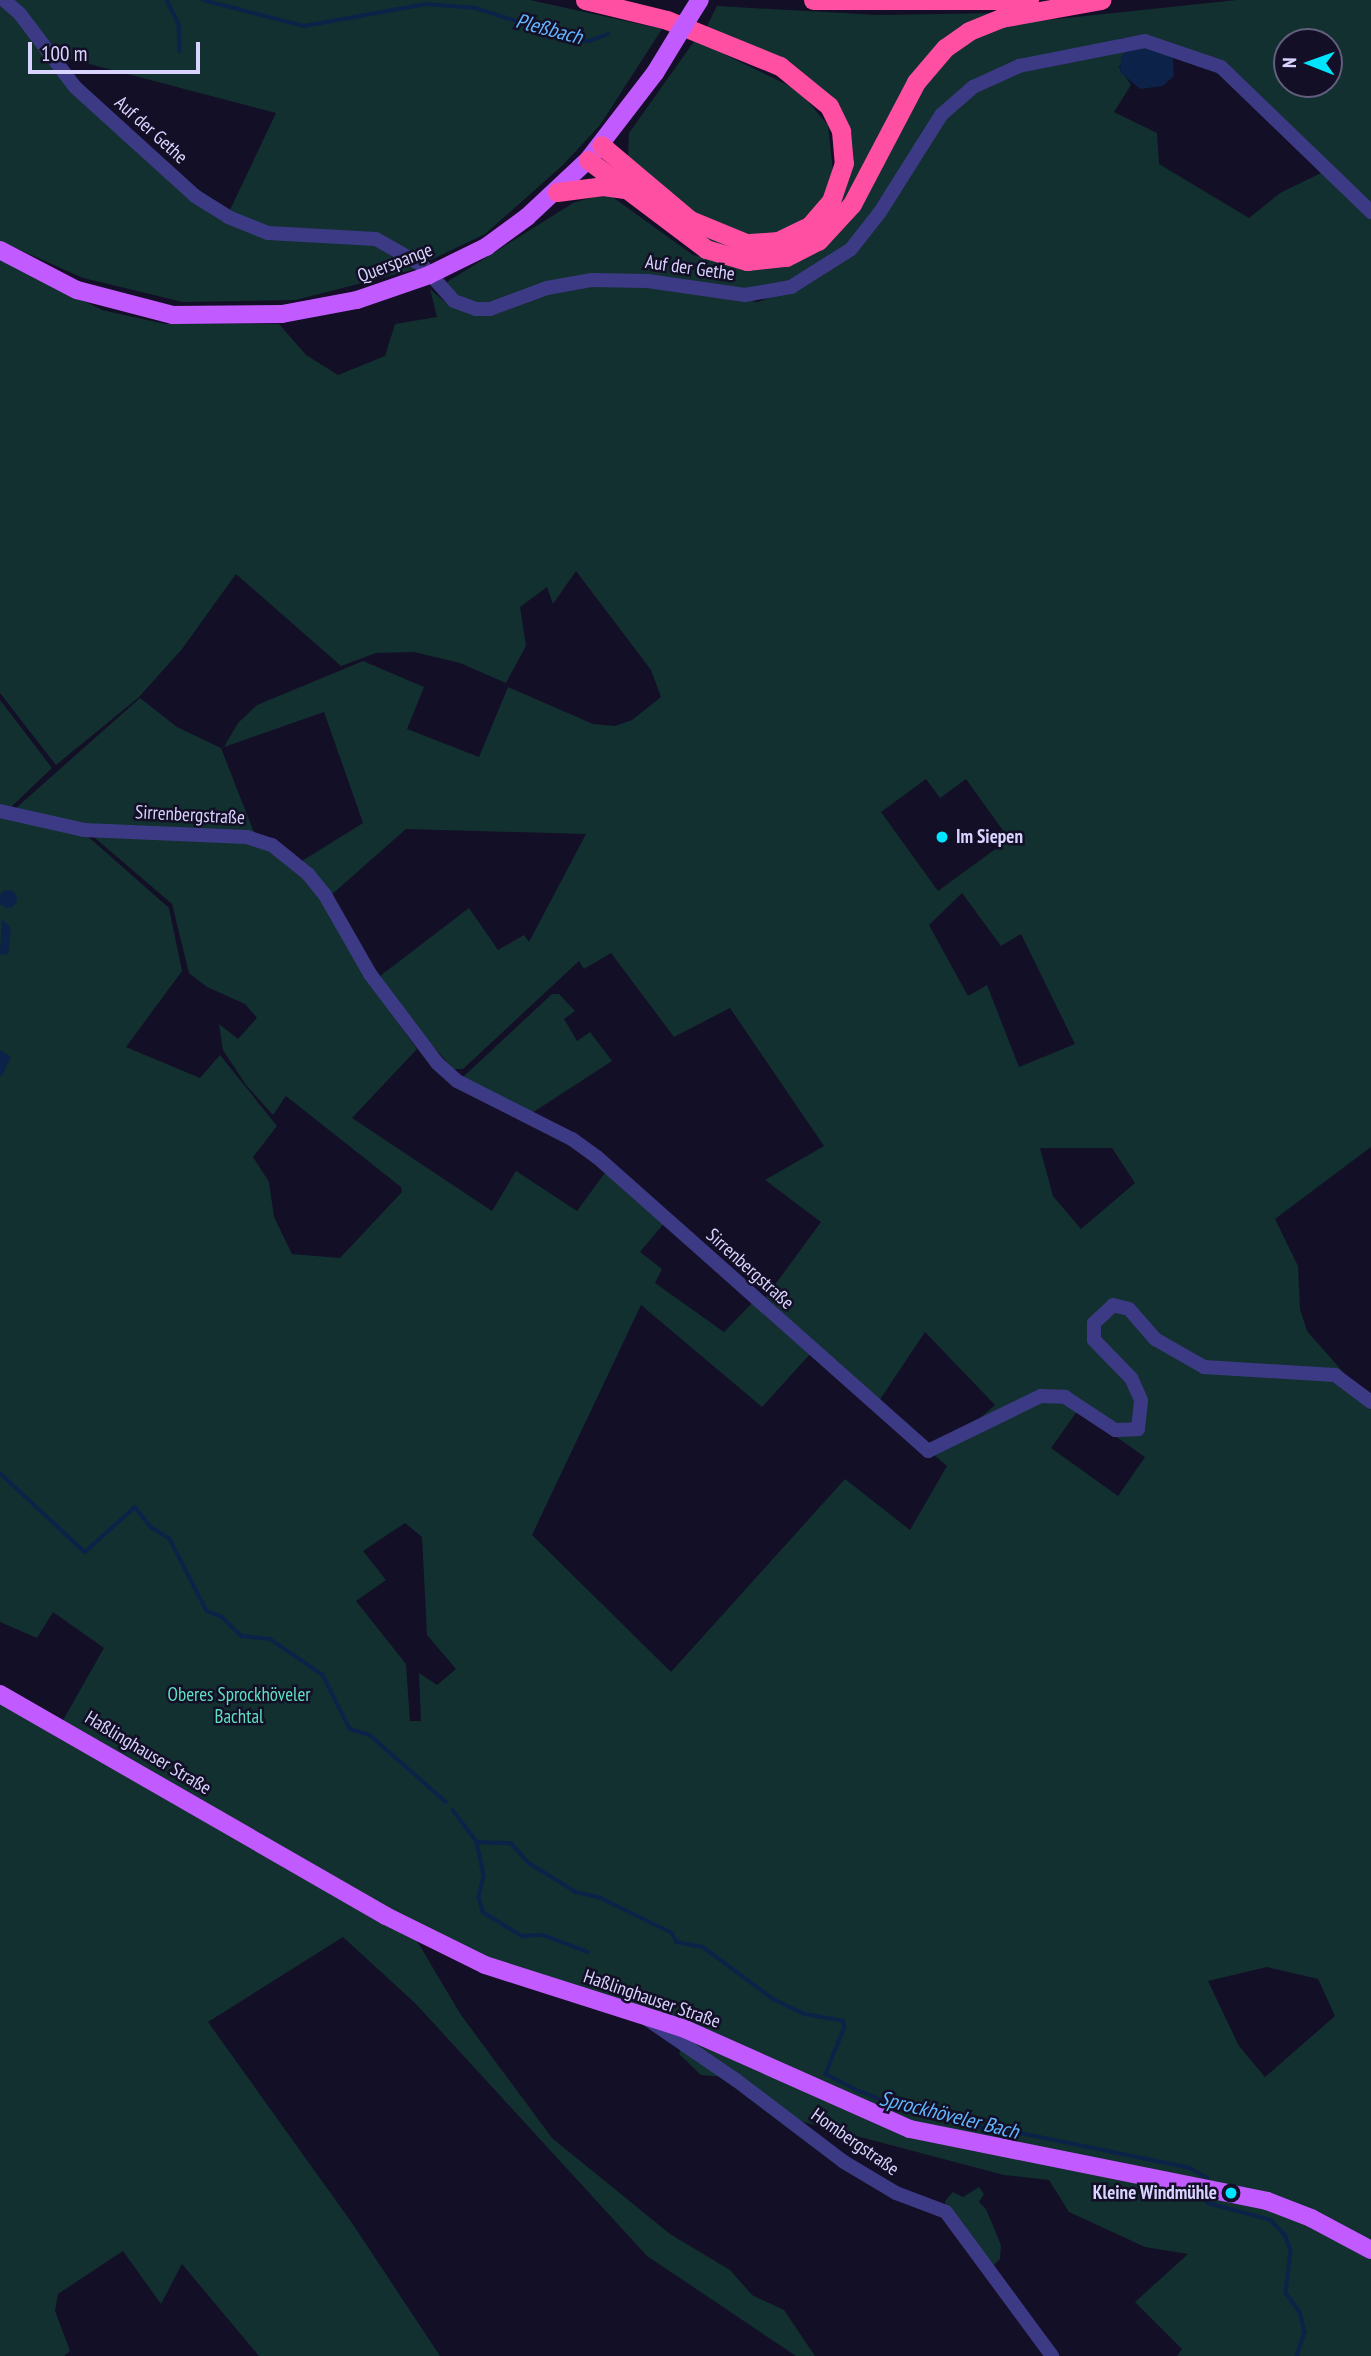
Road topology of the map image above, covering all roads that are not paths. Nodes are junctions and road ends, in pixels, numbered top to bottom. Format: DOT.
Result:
graph roads {
  1 [pos="4,0"];
  2 [pos="585,0"];
  3 [pos="699,0"];
  4 [pos="813,0"];
  5 [pos="1029,0"];
  6 [pos="1101,0"];
  7 [pos="601,145"];
  8 [pos="588,160"];
  9 [pos="626,189"];
  10 [pos="557,192"];
  11 [pos="1371,212"];
  12 [pos="0,250"];
  13 [pos="429,275"];
  14 [pos="0,811"];
  15 [pos="1371,1402"];
  16 [pos="0,1694"];
  17 [pos="638,2012"];
  18 [pos="1371,2250"];
  19 [pos="1052,2356"];
  1 -- 13 [label="street, Auf der Gethe"];
  2 -- 7 [label="highway"];
  3 -- 7 [label="main road, Querspange, bridge"];
  4 -- 5 [label="highway"];
  6 -- 9 [label="highway"];
  7 -- 8 [label="main road, Querspange"];
  8 -- 9 [label="highway"];
  8 -- 10 [label="main road, Querspange"];
  9 -- 10 [label="highway"];
  10 -- 13 [label="main road, Querspange"];
  11 -- 13 [label="street, Auf der Gethe"];
  12 -- 13 [label="main road, Querspange"];
  14 -- 15 [label="street, Sirrenbergstraße"];
  16 -- 17 [label="main road, Haßlinghauser Straße"];
  17 -- 18 [label="main road, Haßlinghauser Straße"];
  17 -- 19 [label="street, Hombergstraße"];
}
